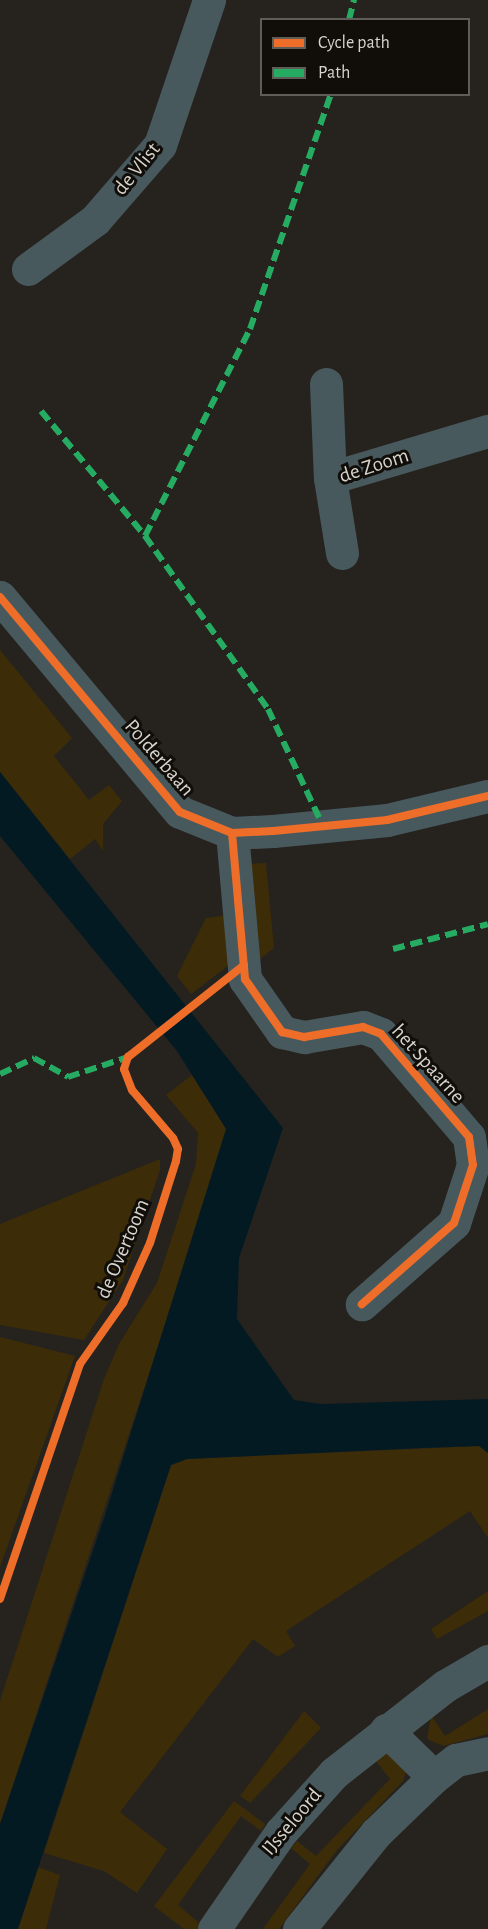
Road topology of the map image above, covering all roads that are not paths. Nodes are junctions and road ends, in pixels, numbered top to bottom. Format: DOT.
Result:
graph roads {
  1 [pos="209,0"];
  2 [pos="28,269"];
  3 [pos="326,384"];
  4 [pos="488,431"];
  5 [pos="330,478"];
  6 [pos="342,553"];
  7 [pos="0,597"];
  8 [pos="488,796"];
  9 [pos="232,833"];
  10 [pos="362,1304"];
  11 [pos="488,1660"];
  12 [pos="387,1730"];
  13 [pos="488,1753"];
  14 [pos="434,1777"];
  15 [pos="214,1929"];
  16 [pos="299,1929"];
  1 -- 2 [label="street, de Vlist"];
  3 -- 5 [label="street"];
  4 -- 5 [label="street, de Zoom"];
  5 -- 6 [label="street, de Zoom"];
  7 -- 9 [label="street, Polderbaan"];
  8 -- 9 [label="street, Polderbaan"];
  9 -- 10 [label="street, het Spaarne"];
  11 -- 12 [label="street, IJsseloord"];
  12 -- 14 [label="street"];
  12 -- 15 [label="street, IJsseloord"];
  13 -- 14 [label="street"];
  14 -- 16 [label="street"];
}
